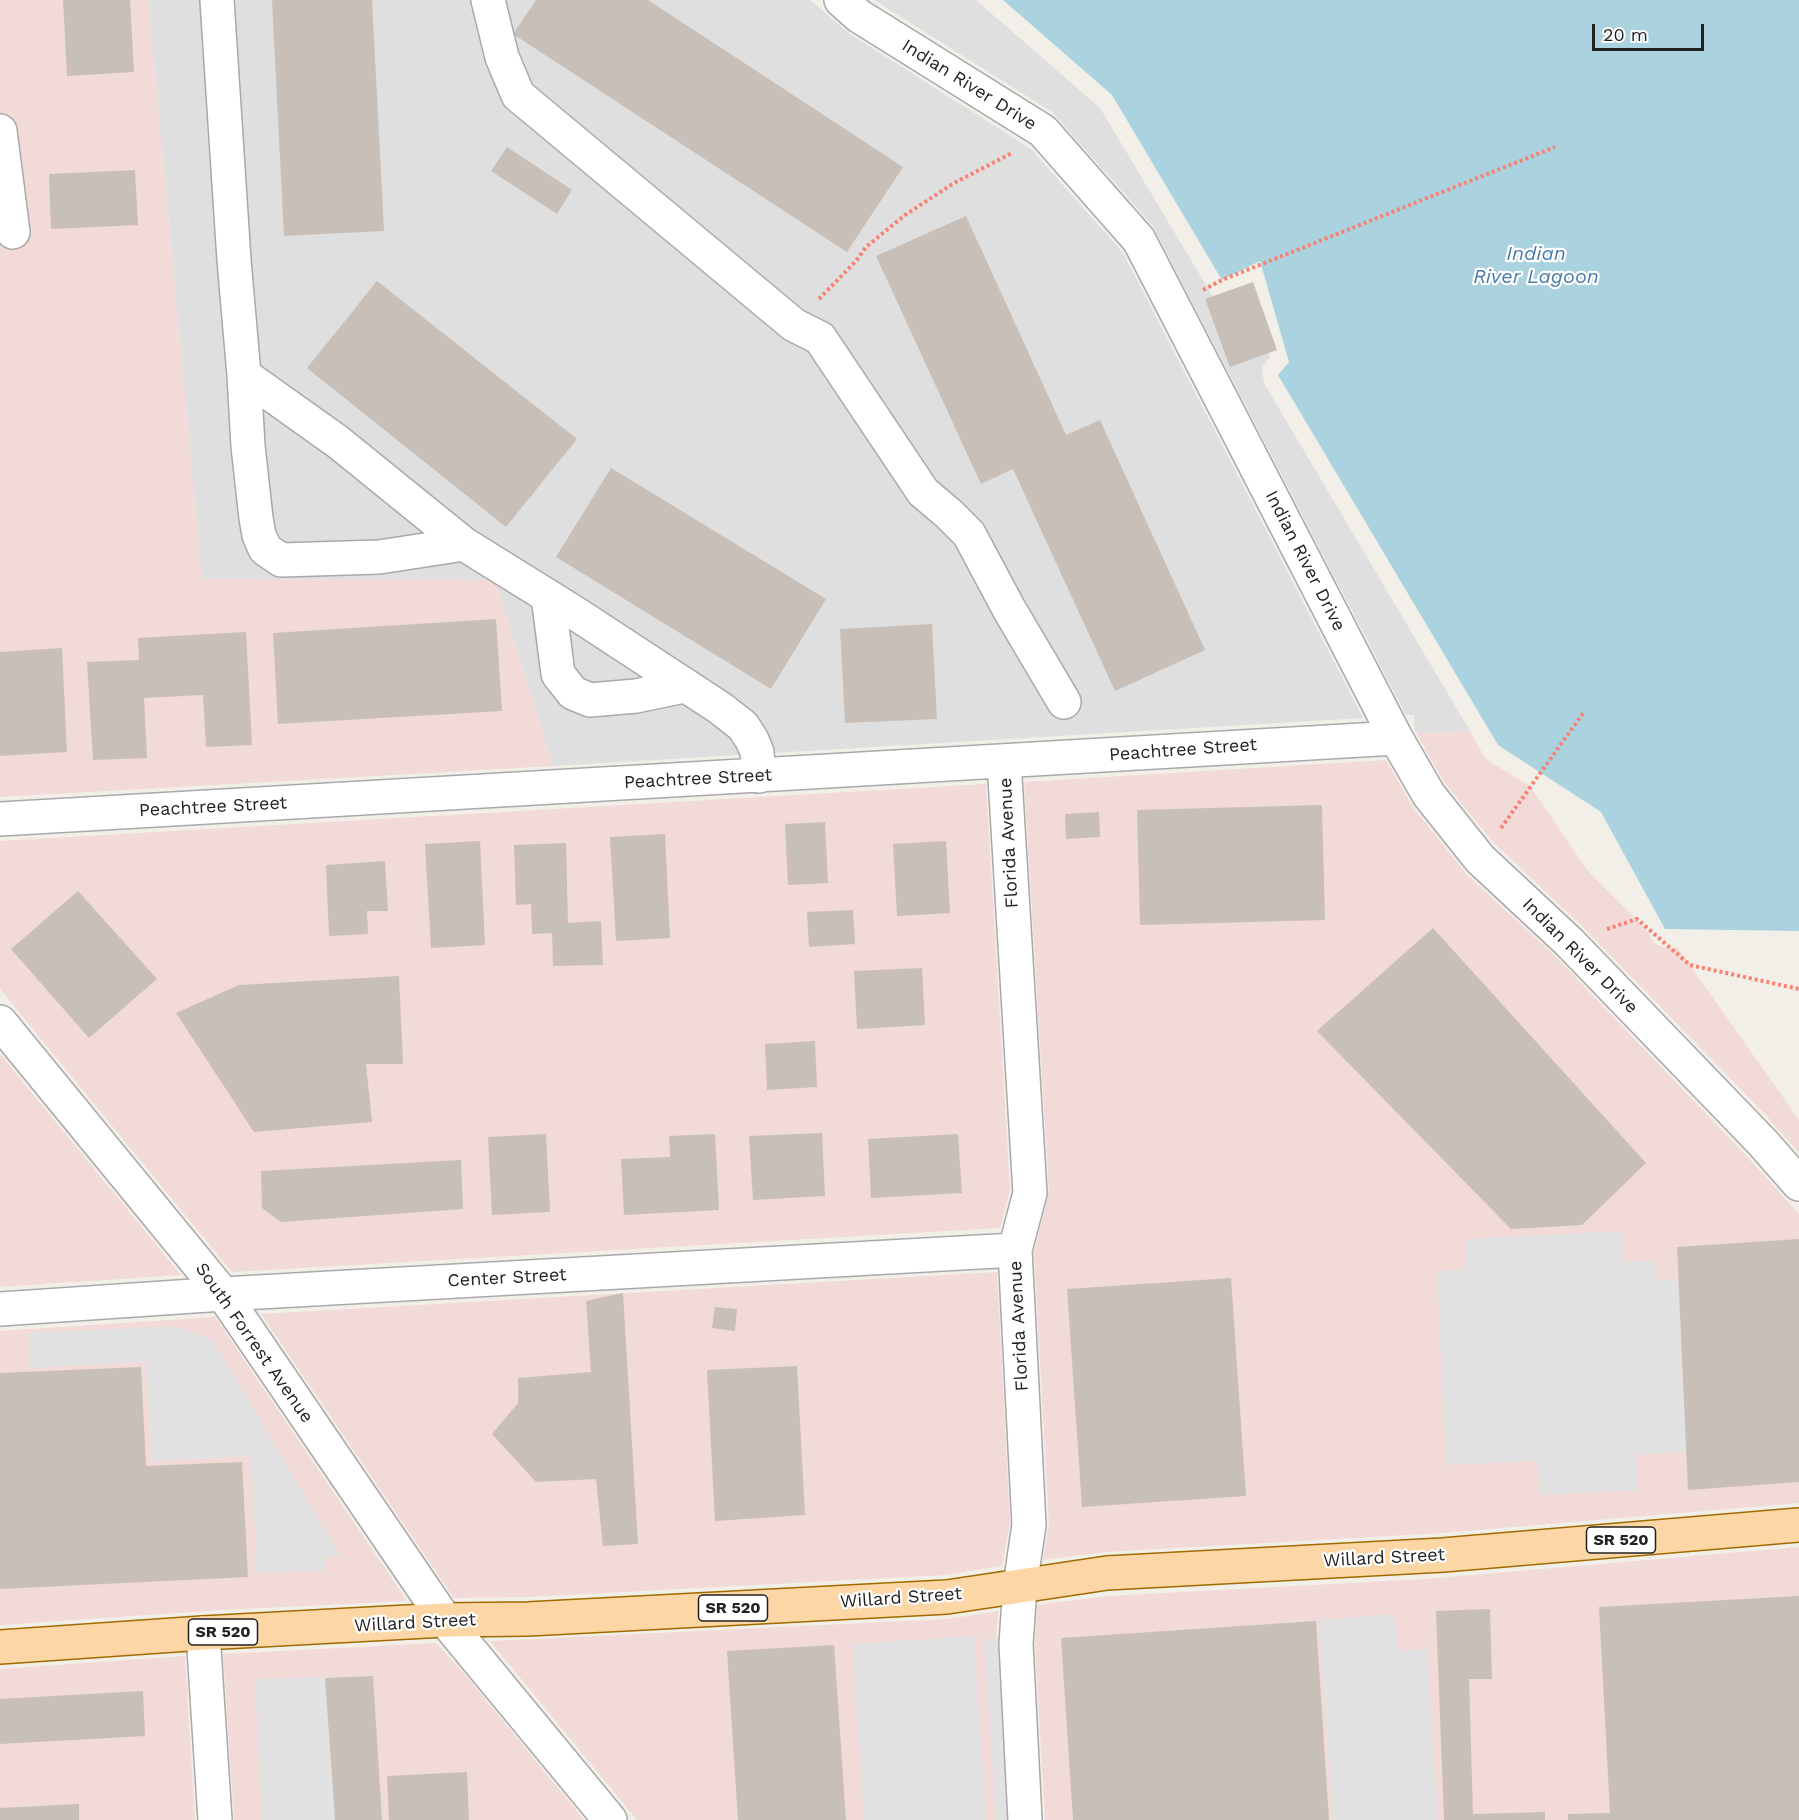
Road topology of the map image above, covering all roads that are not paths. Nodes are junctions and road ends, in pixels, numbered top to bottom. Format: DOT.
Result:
graph roads {
  1 [pos="217,0"];
  2 [pos="488,0"];
  3 [pos="842,0"];
  4 [pos="0,131"];
  5 [pos="13,232"];
  6 [pos="244,375"];
  7 [pos="464,544"];
  8 [pos="548,596"];
  9 [pos="684,686"];
  10 [pos="1064,702"];
  11 [pos="1396,738"];
  12 [pos="1004,761"];
  13 [pos="759,776"];
  14 [pos="0,819"];
  15 [pos="0,1022"];
  16 [pos="1799,1184"];
  17 [pos="1015,1250"];
  18 [pos="224,1294"];
  19 [pos="0,1310"];
  20 [pos="1799,1525"];
  21 [pos="1020,1586"];
  22 [pos="445,1620"];
  23 [pos="203,1633"];
  24 [pos="0,1647"];
  25 [pos="215,1820"];
  26 [pos="610,1820"];
  27 [pos="1025,1820"];
  1 -- 6 [label="street"];
  2 -- 10 [label="street"];
  3 -- 11 [label="street, Indian River Drive"];
  4 -- 5 [label="street"];
  6 -- 7 [label="street"];
  6 -- 7 [label="street"];
  7 -- 8 [label="street"];
  8 -- 9 [label="street"];
  8 -- 9 [label="street"];
  9 -- 13 [label="street"];
  11 -- 12 [label="street, Peachtree Street"];
  11 -- 16 [label="street, Indian River Drive"];
  12 -- 13 [label="street, Peachtree Street"];
  12 -- 17 [label="street, Florida Avenue"];
  13 -- 14 [label="street, Peachtree Street"];
  15 -- 18 [label="street, South Forrest Avenue"];
  17 -- 18 [label="street, Center Street"];
  17 -- 21 [label="street, Florida Avenue"];
  18 -- 19 [label="street, Center Street"];
  18 -- 22 [label="street, South Forrest Avenue"];
  20 -- 21 [label="main road, Willard Street / SR 520"];
  21 -- 22 [label="main road, Willard Street / SR 520"];
  21 -- 27 [label="street, Florida Avenue"];
  22 -- 23 [label="main road, Willard Street / SR 520"];
  22 -- 26 [label="street, South Forrest Avenue"];
  23 -- 24 [label="main road, Willard Street / SR 520"];
  23 -- 25 [label="street"];
}
